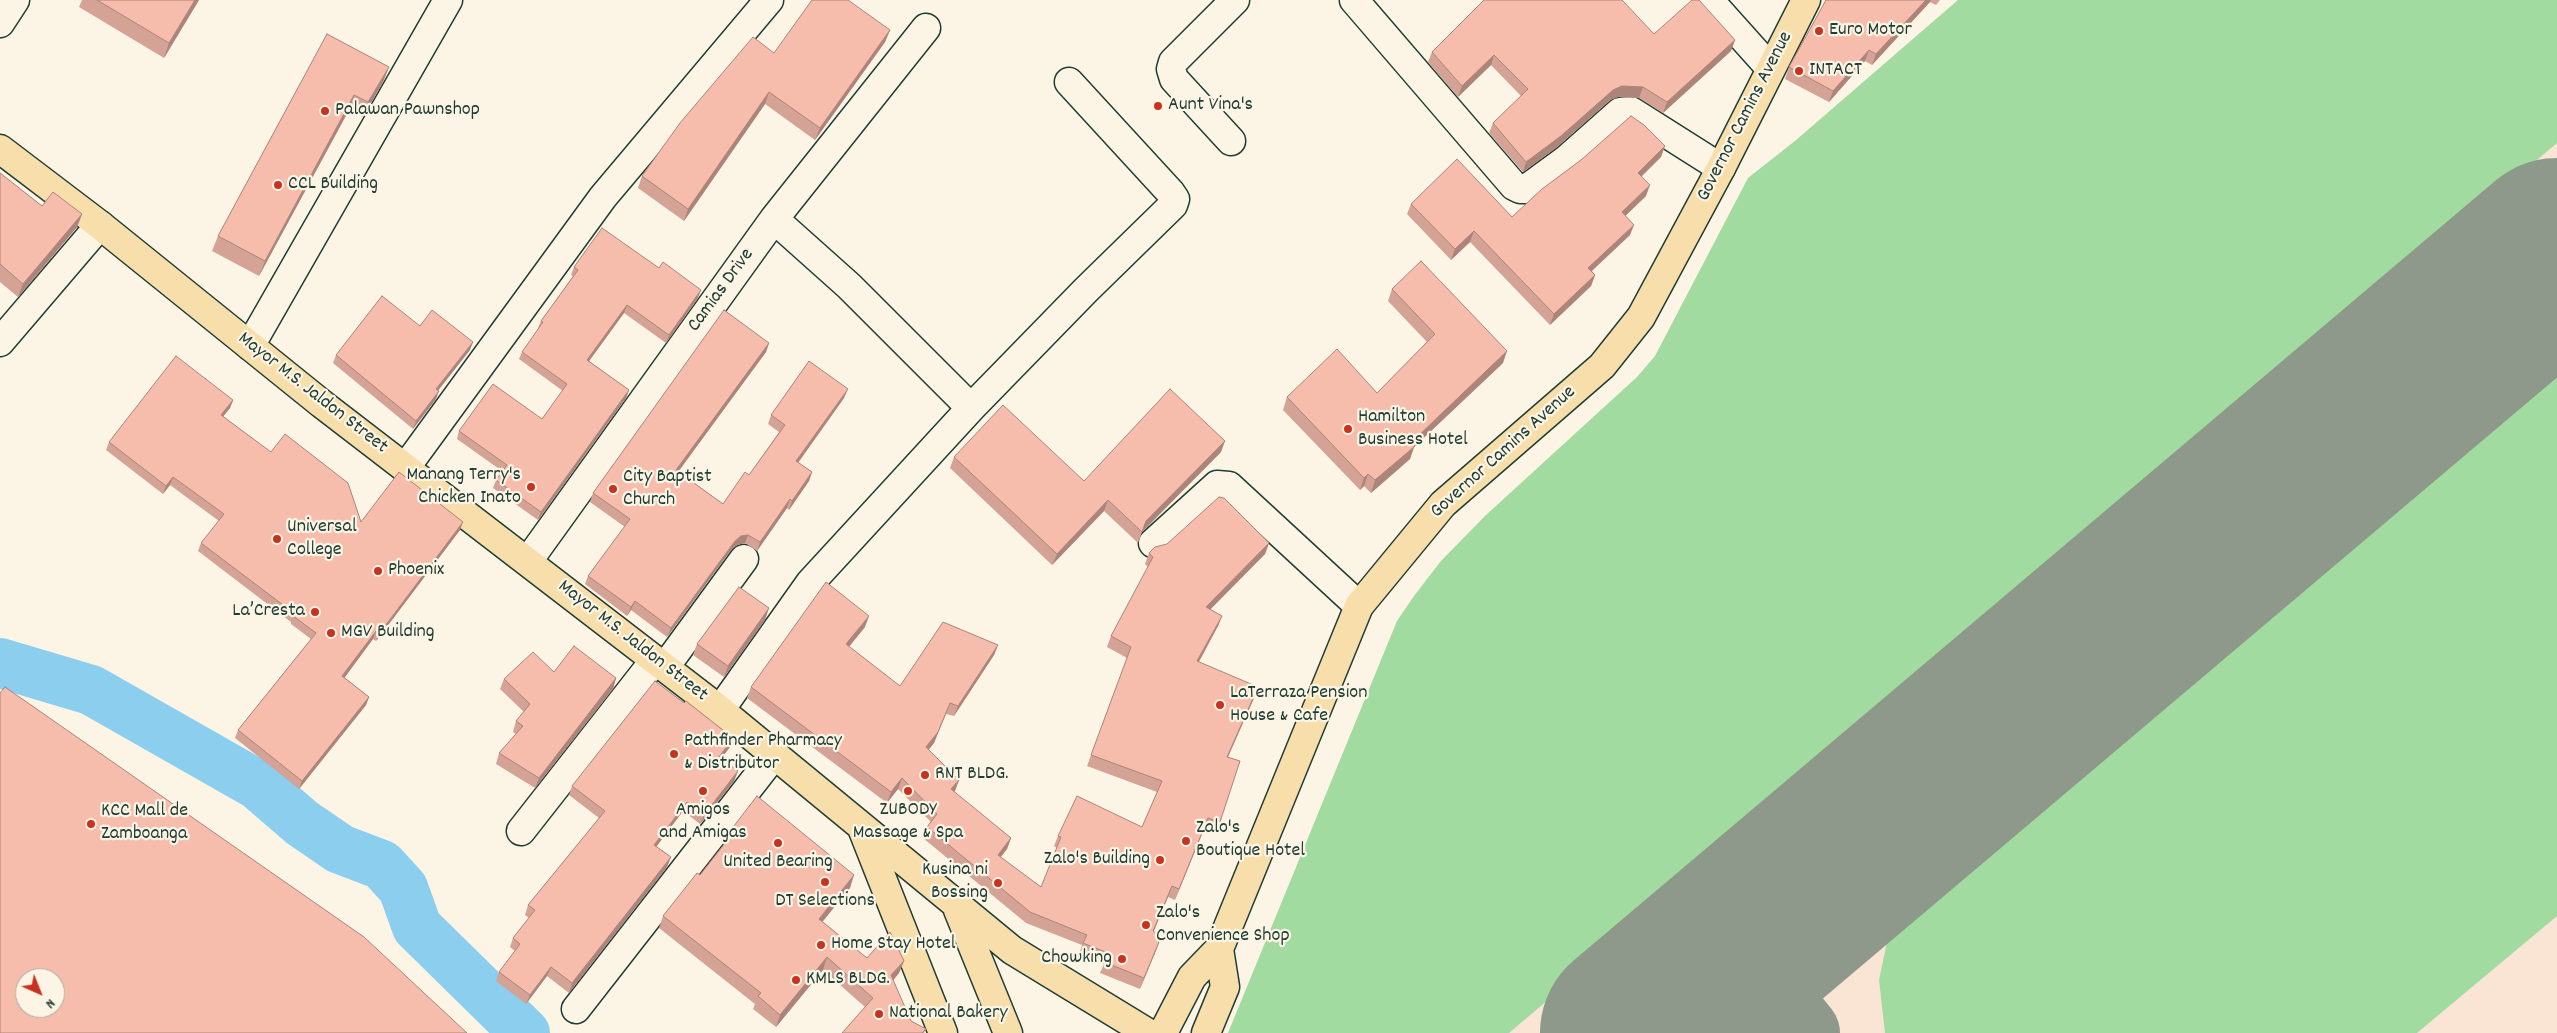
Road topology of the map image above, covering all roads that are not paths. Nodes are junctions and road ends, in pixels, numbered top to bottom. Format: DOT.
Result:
graph roads {
  1 [pos="15,0"];
  2 [pos="448,0"];
  3 [pos="769,0"];
  4 [pos="1235,0"];
  5 [pos="1354,0"];
  6 [pos="1709,0"];
  7 [pos="1806,0"];
  8 [pos="0,23"];
  9 [pos="926,28"];
  10 [pos="1770,68"];
  11 [pos="1069,82"];
  12 [pos="1231,141"];
  13 [pos="0,149"];
  14 [pos="1721,168"];
  15 [pos="774,219"];
  16 [pos="100,225"];
  17 [pos="0,342"];
  18 [pos="250,346"];
  19 [pos="971,408"];
  20 [pos="406,467"];
  21 [pos="1153,543"];
  22 [pos="744,559"];
  23 [pos="528,561"];
  24 [pos="1359,606"];
  25 [pos="660,663"];
  26 [pos="720,710"];
  27 [pos="775,754"];
  28 [pos="860,824"];
  29 [pos="521,831"];
  30 [pos="958,908"];
  31 [pos="1219,949"];
  32 [pos="576,1009"];
  33 [pos="943,1033"];
  34 [pos="1008,1033"];
  35 [pos="1148,1033"];
  36 [pos="1163,1033"];
  37 [pos="1206,1033"];
  1 -- 8 [label="street"];
  2 -- 18 [label="street"];
  3 -- 20 [label="street"];
  4 -- 12 [label="street"];
  5 -- 14 [label="street"];
  6 -- 10 [label="street"];
  7 -- 10 [label="main road, Governor Camins Avenue"];
  9 -- 15 [label="street, Camias Drive"];
  10 -- 14 [label="main road, Governor Camins Avenue"];
  11 -- 19 [label="street"];
  13 -- 16 [label="main road, Mayor M.S. Jaldon Street"];
  14 -- 24 [label="main road, Governor Camins Avenue"];
  15 -- 19 [label="street"];
  15 -- 23 [label="street, Camias Drive"];
  16 -- 17 [label="street"];
  16 -- 18 [label="main road, Mayor M.S. Jaldon Street"];
  18 -- 20 [label="main road, Mayor M.S. Jaldon Street"];
  19 -- 26 [label="street"];
  20 -- 23 [label="main road, Mayor M.S. Jaldon Street"];
  21 -- 24 [label="street"];
  22 -- 25 [label="street"];
  23 -- 25 [label="main road, Mayor M.S. Jaldon Street"];
  24 -- 31 [label="main road, Governor Camins Avenue"];
  25 -- 26 [label="main road, Mayor M.S. Jaldon Street"];
  25 -- 29 [label="street"];
  26 -- 27 [label="main road, Mayor M.S. Jaldon Street"];
  27 -- 28 [label="main road, Mayor M.S. Jaldon Street"];
  27 -- 32 [label="street"];
  28 -- 30 [label="main road, Mayor M.S. Jaldon Street"];
  28 -- 33 [label="main road, Mayor M.S. Jaldon Street"];
  30 -- 34 [label="main road, Mayor M.S. Jaldon Street"];
  30 -- 35 [label="main road"];
  31 -- 36 [label="main road, Governor Camins Avenue"];
  31 -- 37 [label="main road"];
}
